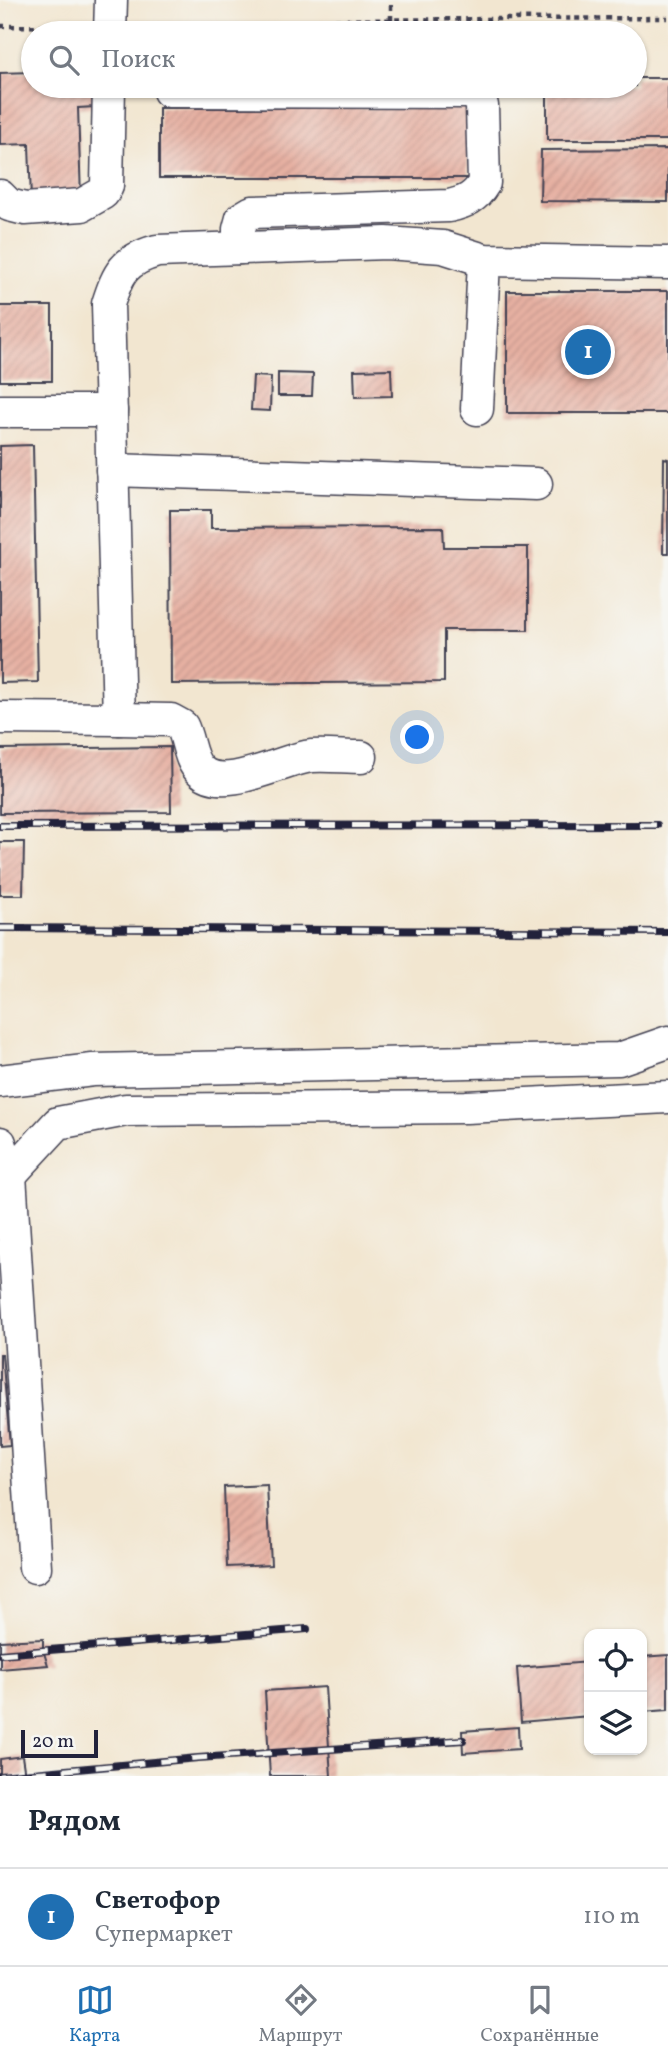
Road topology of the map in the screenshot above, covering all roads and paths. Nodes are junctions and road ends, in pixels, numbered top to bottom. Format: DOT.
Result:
graph roads {
  1 [pos="391,0"];
  2 [pos="668,18"];
  3 [pos="111,20"];
  4 [pos="391,20"];
  5 [pos="92,21"];
  6 [pos="136,21"];
  7 [pos="325,21"];
  8 [pos="21,25"];
  9 [pos="0,26"];
  10 [pos="109,98"];
  11 [pos="480,98"];
  12 [pos="0,196"];
  13 [pos="239,248"];
  14 [pos="484,260"];
  15 [pos="668,262"];
  16 [pos="477,409"];
  17 [pos="0,411"];
  18 [pos="111,411"];
  19 [pos="112,470"];
  20 [pos="536,484"];
  21 [pos="0,718"];
  22 [pos="119,719"];
  23 [pos="361,757"];
  24 [pos="668,1042"];
  25 [pos="0,1081"];
  26 [pos="668,1097"];
  27 [pos="0,1143"];
  28 [pos="5,1173"];
  29 [pos="35,1567"];
  1 -- 4 [label="path"];
  2 -- 4 [label="path"];
  3 -- 5 [label="path"];
  3 -- 6 [label="path"];
  4 -- 7 [label="path"];
  8 -- 9 [label="path"];
  10 -- 12 [label="lane"];
  11 -- 13 [label="lane"];
  13 -- 14 [label="lane"];
  13 -- 18 [label="lane"];
  14 -- 15 [label="lane"];
  14 -- 16 [label="lane"];
  17 -- 18 [label="lane"];
  18 -- 19 [label="lane"];
  19 -- 20 [label="lane"];
  19 -- 22 [label="lane"];
  21 -- 22 [label="lane"];
  22 -- 23 [label="lane"];
  24 -- 25 [label="lane"];
  26 -- 28 [label="lane"];
  27 -- 28 [label="lane"];
  28 -- 29 [label="lane"];
}
